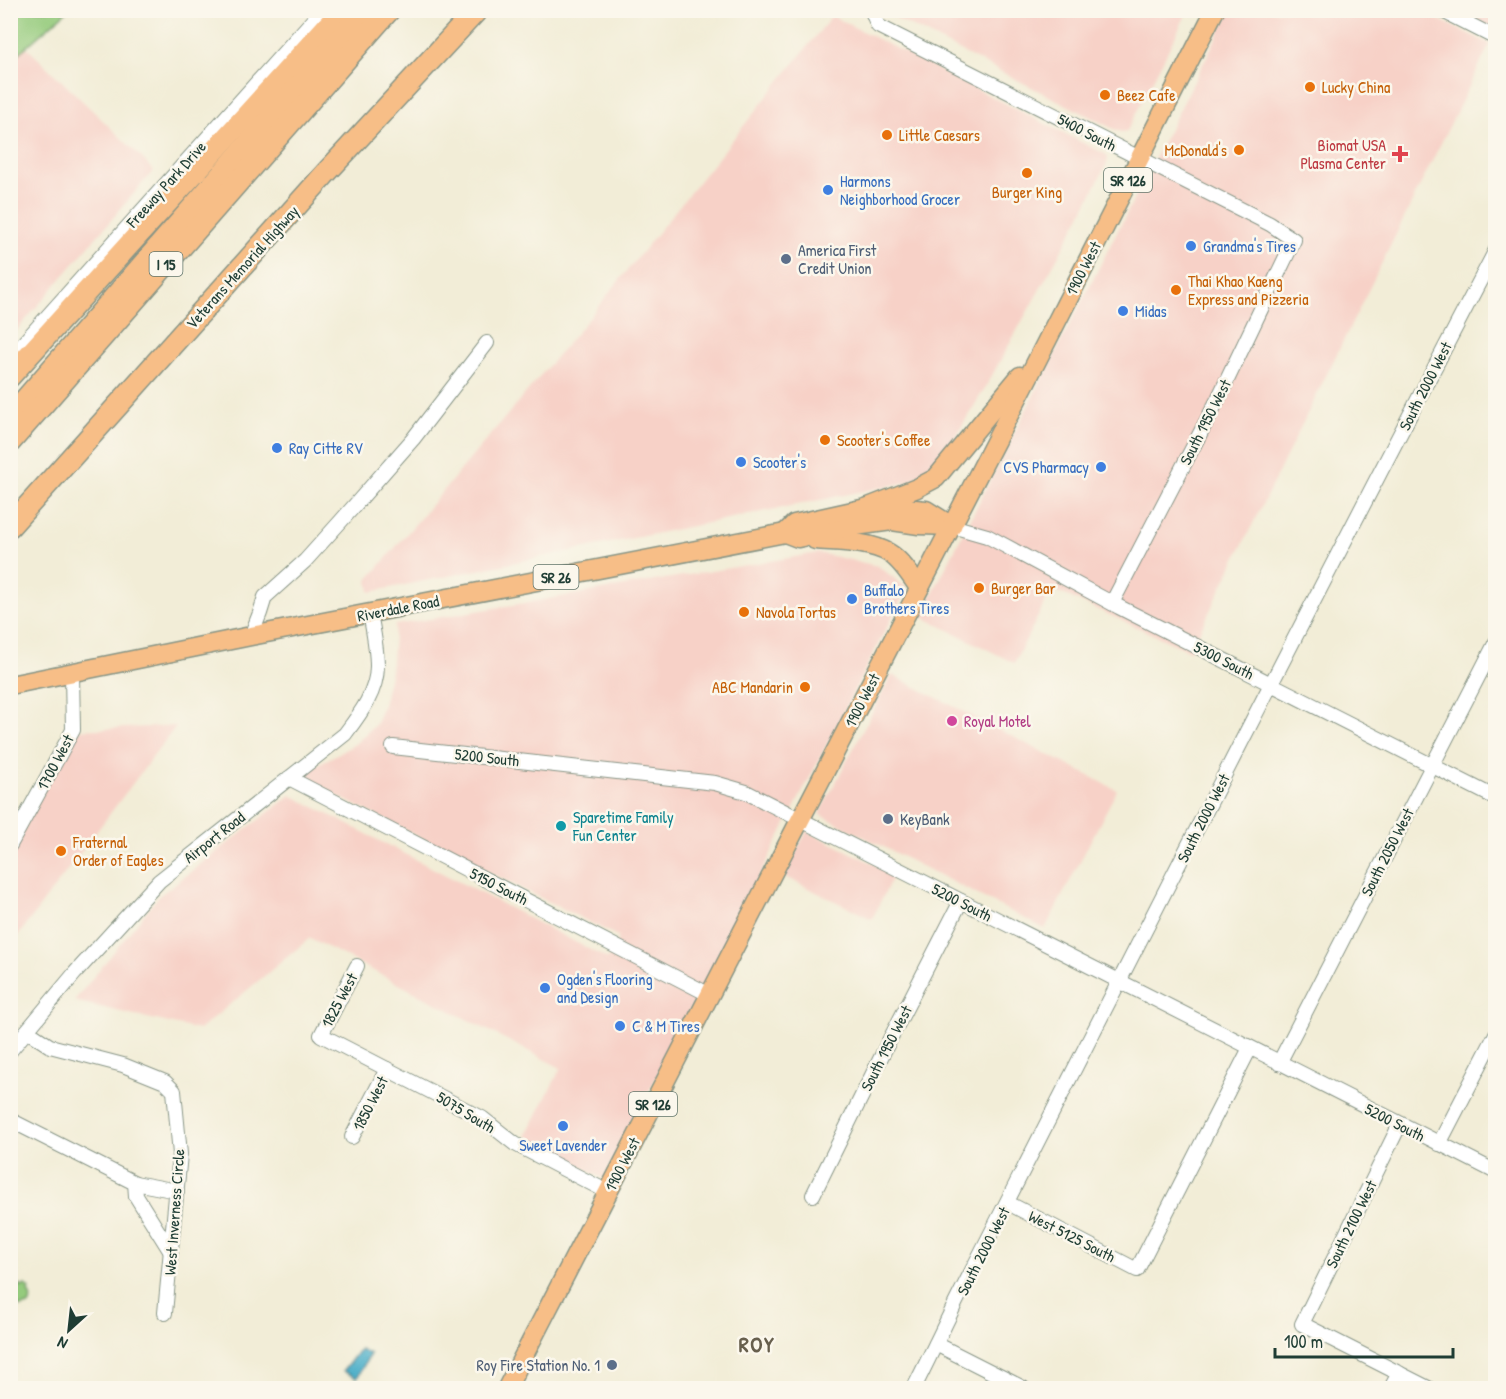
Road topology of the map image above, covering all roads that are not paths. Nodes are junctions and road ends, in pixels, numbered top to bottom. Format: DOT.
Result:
graph roads {
  1 [pos="322,10"];
  2 [pos="342,10"];
  3 [pos="365,10"];
  4 [pos="389,10"];
  5 [pos="477,10"];
  6 [pos="875,10"];
  7 [pos="1215,10"];
  8 [pos="1441,10"];
  9 [pos="1496,38"];
  10 [pos="1139,158"];
  11 [pos="1294,240"];
  12 [pos="1496,250"];
  13 [pos="487,343"];
  14 [pos="1042,349"];
  15 [pos="10,358"];
  16 [pos="10,376"];
  17 [pos="10,417"];
  18 [pos="10,442"];
  19 [pos="866,508"];
  20 [pos="10,526"];
  21 [pos="951,526"];
  22 [pos="792,536"];
  23 [pos="920,588"];
  24 [pos="1112,603"];
  25 [pos="370,613"];
  26 [pos="250,636"];
  27 [pos="1496,642"];
  28 [pos="72,673"];
  29 [pos="1270,683"];
  30 [pos="10,685"];
  31 [pos="393,747"];
  32 [pos="1431,766"];
  33 [pos="289,778"];
  34 [pos="1496,798"];
  35 [pos="800,819"];
  36 [pos="10,845"];
  37 [pos="961,902"];
  38 [pos="357,966"];
  39 [pos="1119,982"];
  40 [pos="710,995"];
  41 [pos="27,1031"];
  42 [pos="1496,1034"];
  43 [pos="321,1035"];
  44 [pos="1250,1048"];
  45 [pos="10,1051"];
  46 [pos="1279,1063"];
  47 [pos="387,1069"];
  48 [pos="10,1120"];
  49 [pos="1400,1124"];
  50 [pos="352,1137"];
  51 [pos="1439,1144"];
  52 [pos="1496,1172"];
  53 [pos="135,1183"];
  54 [pos="177,1191"];
  55 [pos="608,1192"];
  56 [pos="813,1195"];
  57 [pos="1008,1203"];
  58 [pos="171,1252"];
  59 [pos="165,1313"];
  60 [pos="936,1344"];
  61 [pos="1399,1374"];
  62 [pos="507,1389"];
  63 [pos="914,1389"];
  64 [pos="1023,1389"];
  65 [pos="1391,1389"];
  66 [pos="1428,1389"];
  1 -- 15 [label="street, Freeway Park Drive"];
  2 -- 16 [label="highway"];
  3 -- 17 [label="highway"];
  4 -- 18 [label="highway, I 15"];
  5 -- 20 [label="highway, Veterans Memorial Highway"];
  6 -- 10 [label="street, 5400 South"];
  7 -- 10 [label="main road, 1900 West / SR 126"];
  8 -- 9 [label="street"];
  10 -- 11 [label="street, 5400 South"];
  10 -- 14 [label="main road, 1900 West / SR 126"];
  11 -- 24 [label="street, South 1950 West"];
  12 -- 29 [label="street, South 2000 West"];
  13 -- 26 [label="street"];
  14 -- 19 [label="main road"];
  14 -- 21 [label="main road, 1900 West / SR 126"];
  19 -- 21 [label="main road, Riverdale Road / SR 26"];
  19 -- 22 [label="main road, Riverdale Road / SR 26"];
  21 -- 22 [label="main road, Riverdale Road / SR 26"];
  21 -- 23 [label="main road, 1900 West / SR 126"];
  21 -- 24 [label="street, 5300 South"];
  22 -- 23 [label="main road"];
  22 -- 25 [label="main road, Riverdale Road / SR 26"];
  23 -- 35 [label="main road, 1900 West / SR 126"];
  24 -- 29 [label="street, 5300 South"];
  25 -- 26 [label="main road, Riverdale Road / SR 26"];
  25 -- 33 [label="street, Airport Road"];
  26 -- 28 [label="main road, Riverdale Road / SR 26"];
  27 -- 32 [label="street, South 2050 West"];
  28 -- 30 [label="main road, Riverdale Road / SR 26"];
  28 -- 36 [label="street, 1700 West"];
  29 -- 32 [label="street, 5300 South"];
  29 -- 39 [label="street, South 2000 West"];
  31 -- 35 [label="street, 5200 South"];
  32 -- 34 [label="street, 5300 South"];
  32 -- 46 [label="street, South 2050 West"];
  33 -- 40 [label="street, 5150 South"];
  33 -- 41 [label="street, Airport Road"];
  35 -- 37 [label="street, 5200 South"];
  35 -- 40 [label="main road, 1900 West / SR 126"];
  37 -- 39 [label="street, 5200 South"];
  37 -- 56 [label="street, South 1950 West"];
  38 -- 43 [label="street, 1825 West"];
  39 -- 44 [label="street, 5200 South"];
  39 -- 57 [label="street, South 2000 West"];
  40 -- 55 [label="main road, 1900 West / SR 126"];
  41 -- 45 [label="street, Airport Road"];
  41 -- 54 [label="street, West Inverness Circle"];
  42 -- 51 [label="street"];
  43 -- 47 [label="street, 5075 South"];
  44 -- 46 [label="street, 5200 South"];
  44 -- 57 [label="street, West 5125 South"];
  46 -- 49 [label="street, 5200 South"];
  47 -- 50 [label="street, 1850 West"];
  47 -- 55 [label="street, 5075 South"];
  48 -- 53 [label="street"];
  49 -- 51 [label="street, 5200 South"];
  49 -- 61 [label="street, South 2100 West"];
  51 -- 52 [label="street, 5200 South"];
  53 -- 54 [label="street"];
  53 -- 58 [label="street"];
  54 -- 58 [label="street, West Inverness Circle"];
  55 -- 62 [label="main road, 1900 West / SR 126"];
  57 -- 60 [label="street, South 2000 West"];
  58 -- 59 [label="street, West Inverness Circle"];
  60 -- 63 [label="street, South 2000 West"];
  60 -- 64 [label="street"];
  61 -- 65 [label="street"];
  61 -- 66 [label="street"];
}
